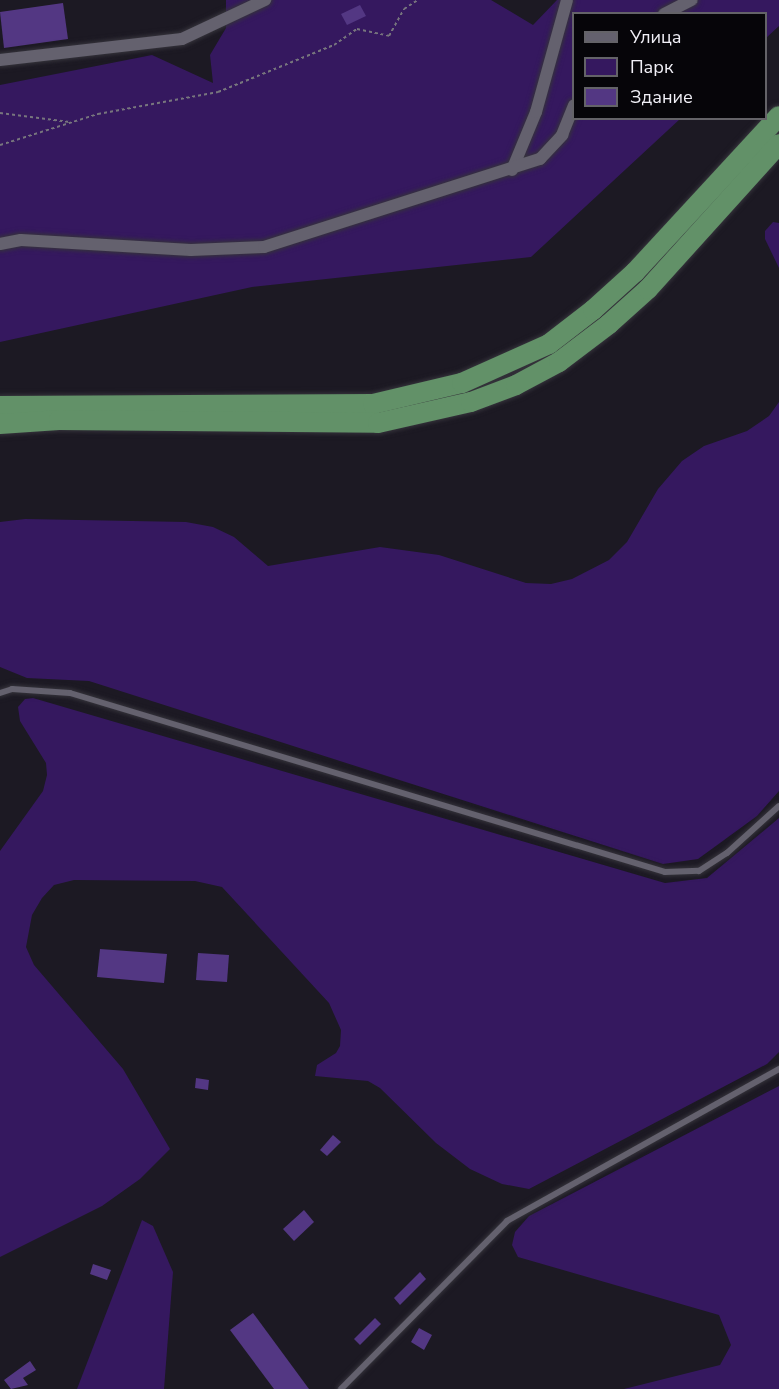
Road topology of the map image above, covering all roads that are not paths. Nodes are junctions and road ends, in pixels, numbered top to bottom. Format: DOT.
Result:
graph roads {
  1 [pos="265,0"];
  2 [pos="567,0"];
  3 [pos="692,0"];
  4 [pos="668,12"];
  5 [pos="0,60"];
  6 [pos="572,107"];
  7 [pos="779,116"];
  8 [pos="779,144"];
  9 [pos="512,170"];
  10 [pos="0,244"];
  11 [pos="0,406"];
  12 [pos="0,424"];
  13 [pos="0,693"];
  14 [pos="779,806"];
  15 [pos="779,1069"];
  16 [pos="341,1389"];
  1 -- 5 [label="street"];
  2 -- 9 [label="street"];
  3 -- 4 [label="street"];
  6 -- 9 [label="street"];
  7 -- 11 [label="highway"];
  8 -- 12 [label="highway"];
  9 -- 10 [label="street"];
  13 -- 14 [label="lane"];
  15 -- 16 [label="lane"];
}
